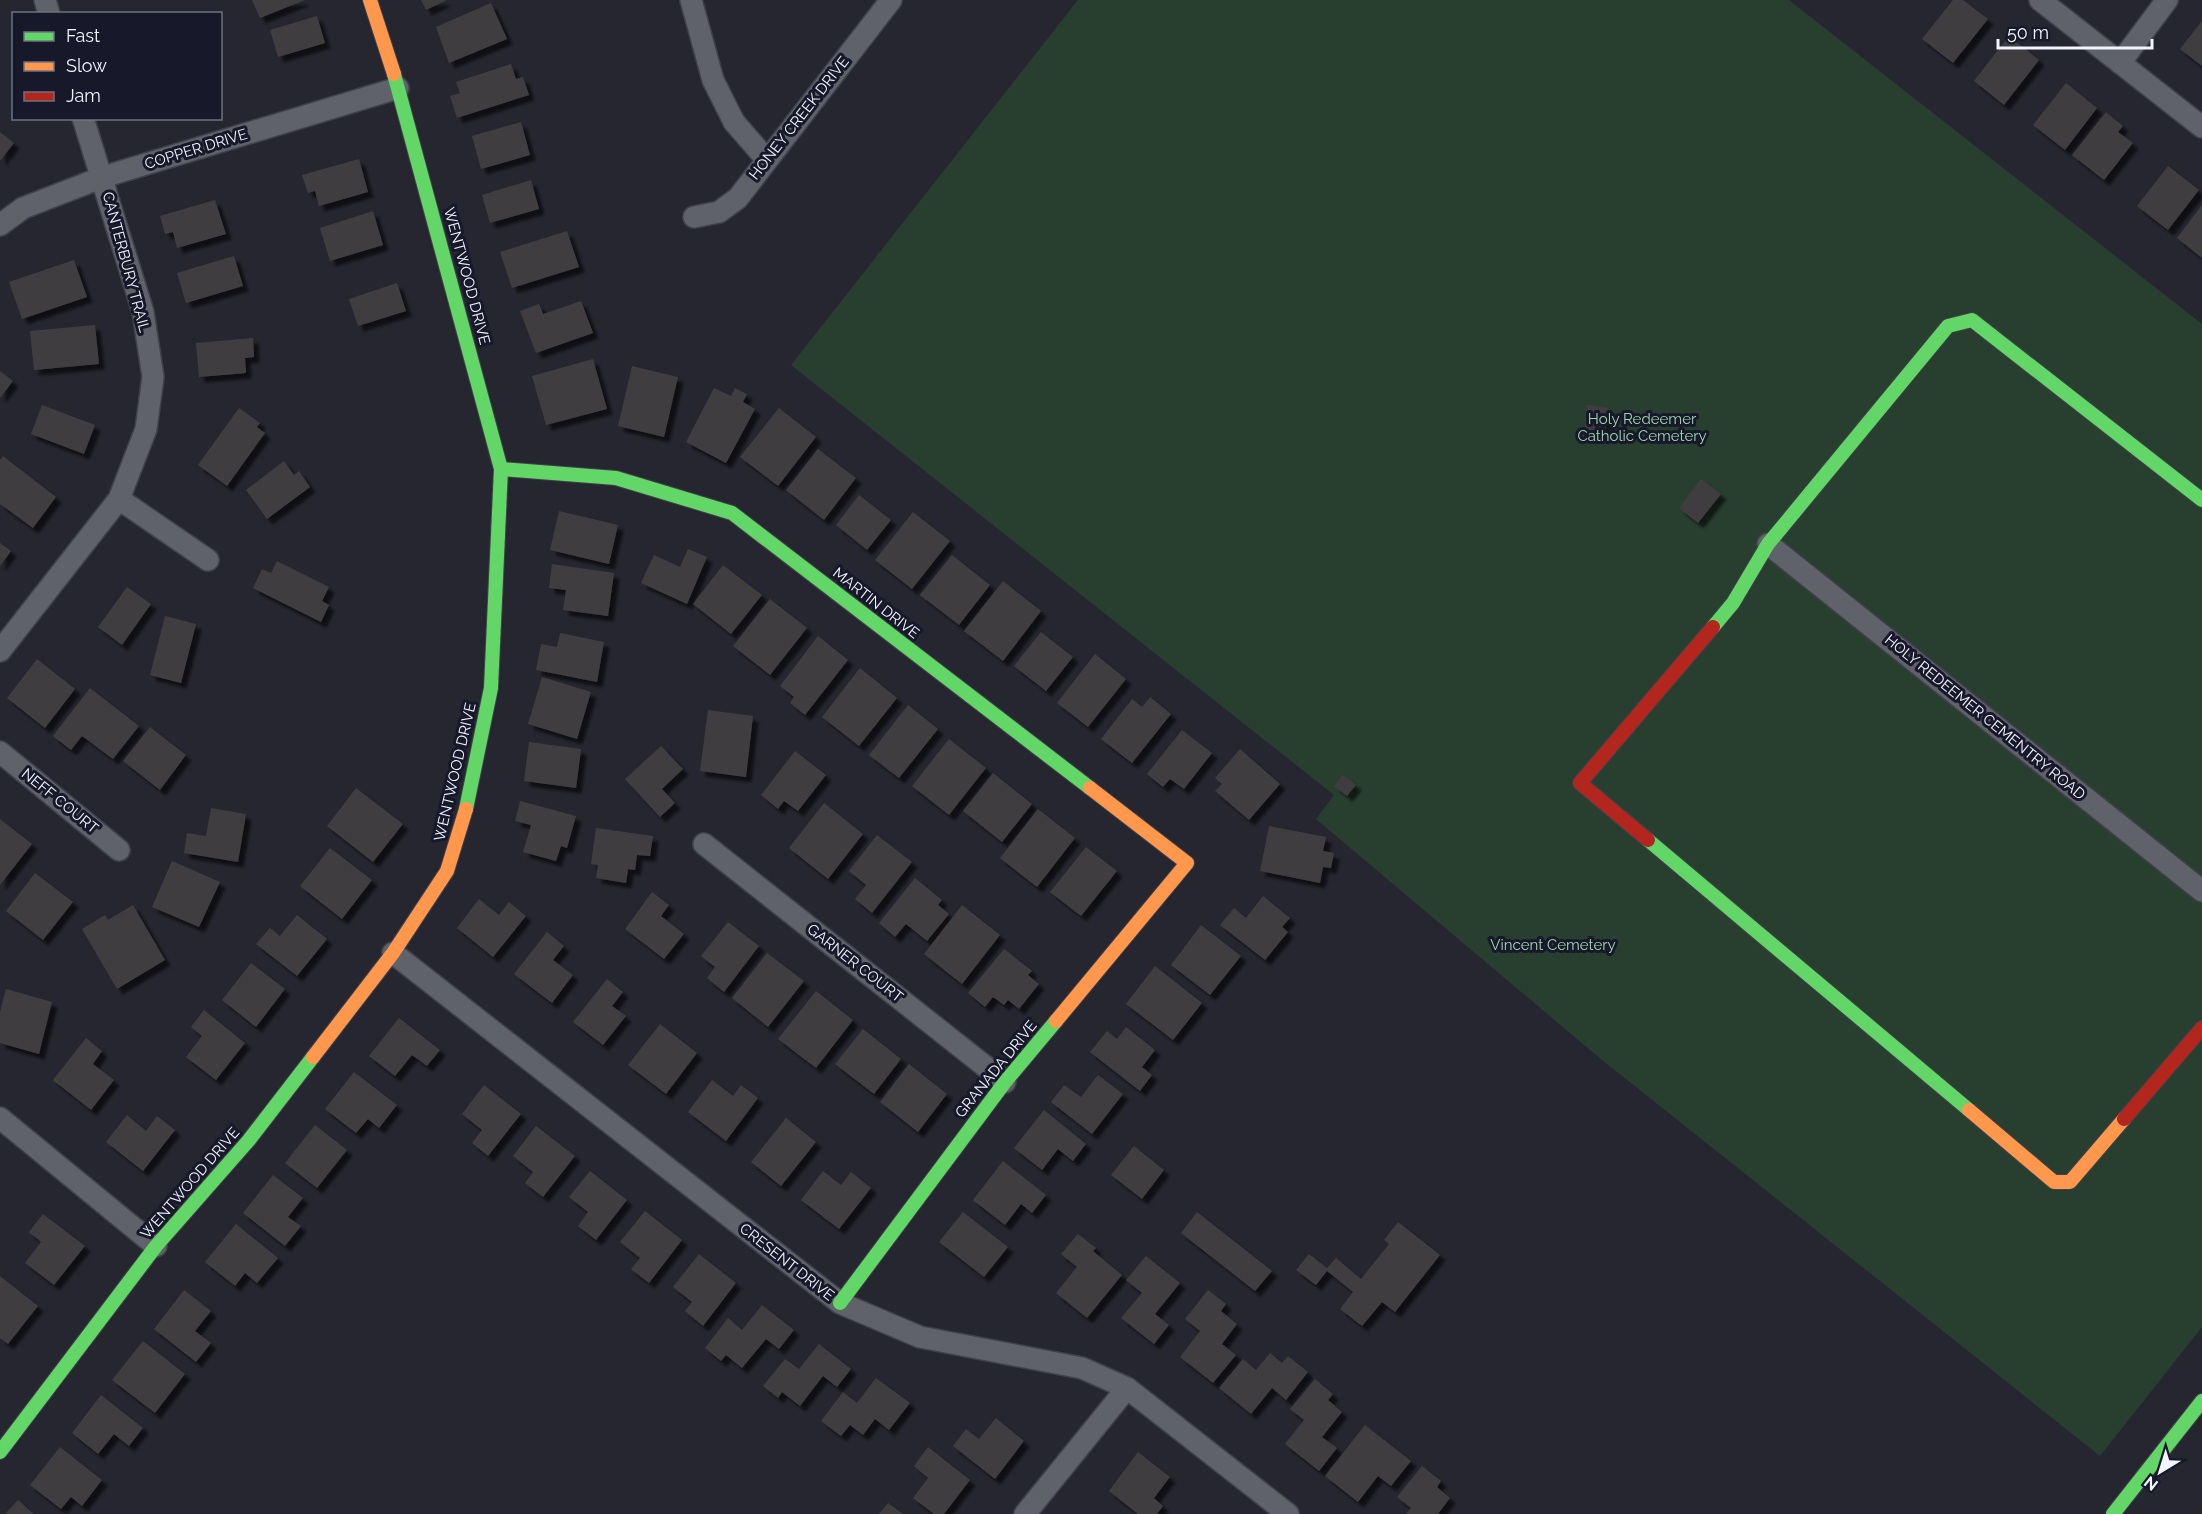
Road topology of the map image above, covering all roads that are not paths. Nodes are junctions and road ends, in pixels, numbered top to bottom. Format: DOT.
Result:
graph roads {
  1 [pos="370,0"];
  2 [pos="691,0"];
  3 [pos="891,0"];
  4 [pos="2040,0"];
  5 [pos="2167,0"];
  6 [pos="2120,63"];
  7 [pos="398,88"];
  8 [pos="84,120"];
  9 [pos="2202,127"];
  10 [pos="767,160"];
  11 [pos="103,177"];
  12 [pos="694,217"];
  13 [pos="0,225"];
  14 [pos="501,469"];
  15 [pos="118,499"];
  16 [pos="2202,500"];
  17 [pos="1768,544"];
  18 [pos="208,560"];
  19 [pos="0,651"];
  20 [pos="0,752"];
  21 [pos="704,844"];
  22 [pos="119,850"];
  23 [pos="1187,863"];
  24 [pos="2202,891"];
  25 [pos="393,953"];
  26 [pos="2202,1028"];
  27 [pos="1005,1082"];
  28 [pos="0,1118"];
  29 [pos="156,1246"];
  30 [pos="840,1303"];
  31 [pos="1126,1388"];
  32 [pos="2202,1401"];
  33 [pos="0,1452"];
  34 [pos="1025,1514"];
  35 [pos="1288,1514"];
  36 [pos="2113,1514"];
  1 -- 7 [label="street, WENTWOOD DRIVE"];
  2 -- 10 [label="street"];
  3 -- 10 [label="street, HONEY CREEK DRIVE"];
  4 -- 6 [label="street"];
  5 -- 6 [label="street"];
  6 -- 9 [label="street"];
  7 -- 11 [label="street, COPPER DRIVE"];
  7 -- 14 [label="street, WENTWOOD DRIVE"];
  8 -- 11 [label="street, CANTERBURY TRAIL"];
  10 -- 12 [label="street, HONEY CREEK DRIVE"];
  11 -- 13 [label="street, COPPER DRIVE"];
  11 -- 15 [label="street, CANTERBURY TRAIL"];
  14 -- 23 [label="street, MARTIN DRIVE"];
  14 -- 25 [label="street, WENTWOOD DRIVE"];
  15 -- 18 [label="street"];
  15 -- 19 [label="street, CANTERBURY TRAIL"];
  16 -- 17 [label="street"];
  17 -- 24 [label="street, HOLY REDEEMER CEMENTRY ROAD"];
  17 -- 26 [label="street"];
  20 -- 22 [label="street, NEFF COURT"];
  21 -- 27 [label="street, GARNER COURT"];
  23 -- 27 [label="street, GRANADA DRIVE"];
  25 -- 29 [label="street, WENTWOOD DRIVE"];
  25 -- 30 [label="street, CRESENT DRIVE"];
  27 -- 30 [label="street, GRANADA DRIVE"];
  28 -- 29 [label="street"];
  29 -- 33 [label="street, WENTWOOD DRIVE"];
  30 -- 31 [label="street, CRESENT DRIVE"];
  31 -- 34 [label="street"];
  31 -- 35 [label="street, CRESENT DRIVE"];
  32 -- 36 [label="street"];
}
